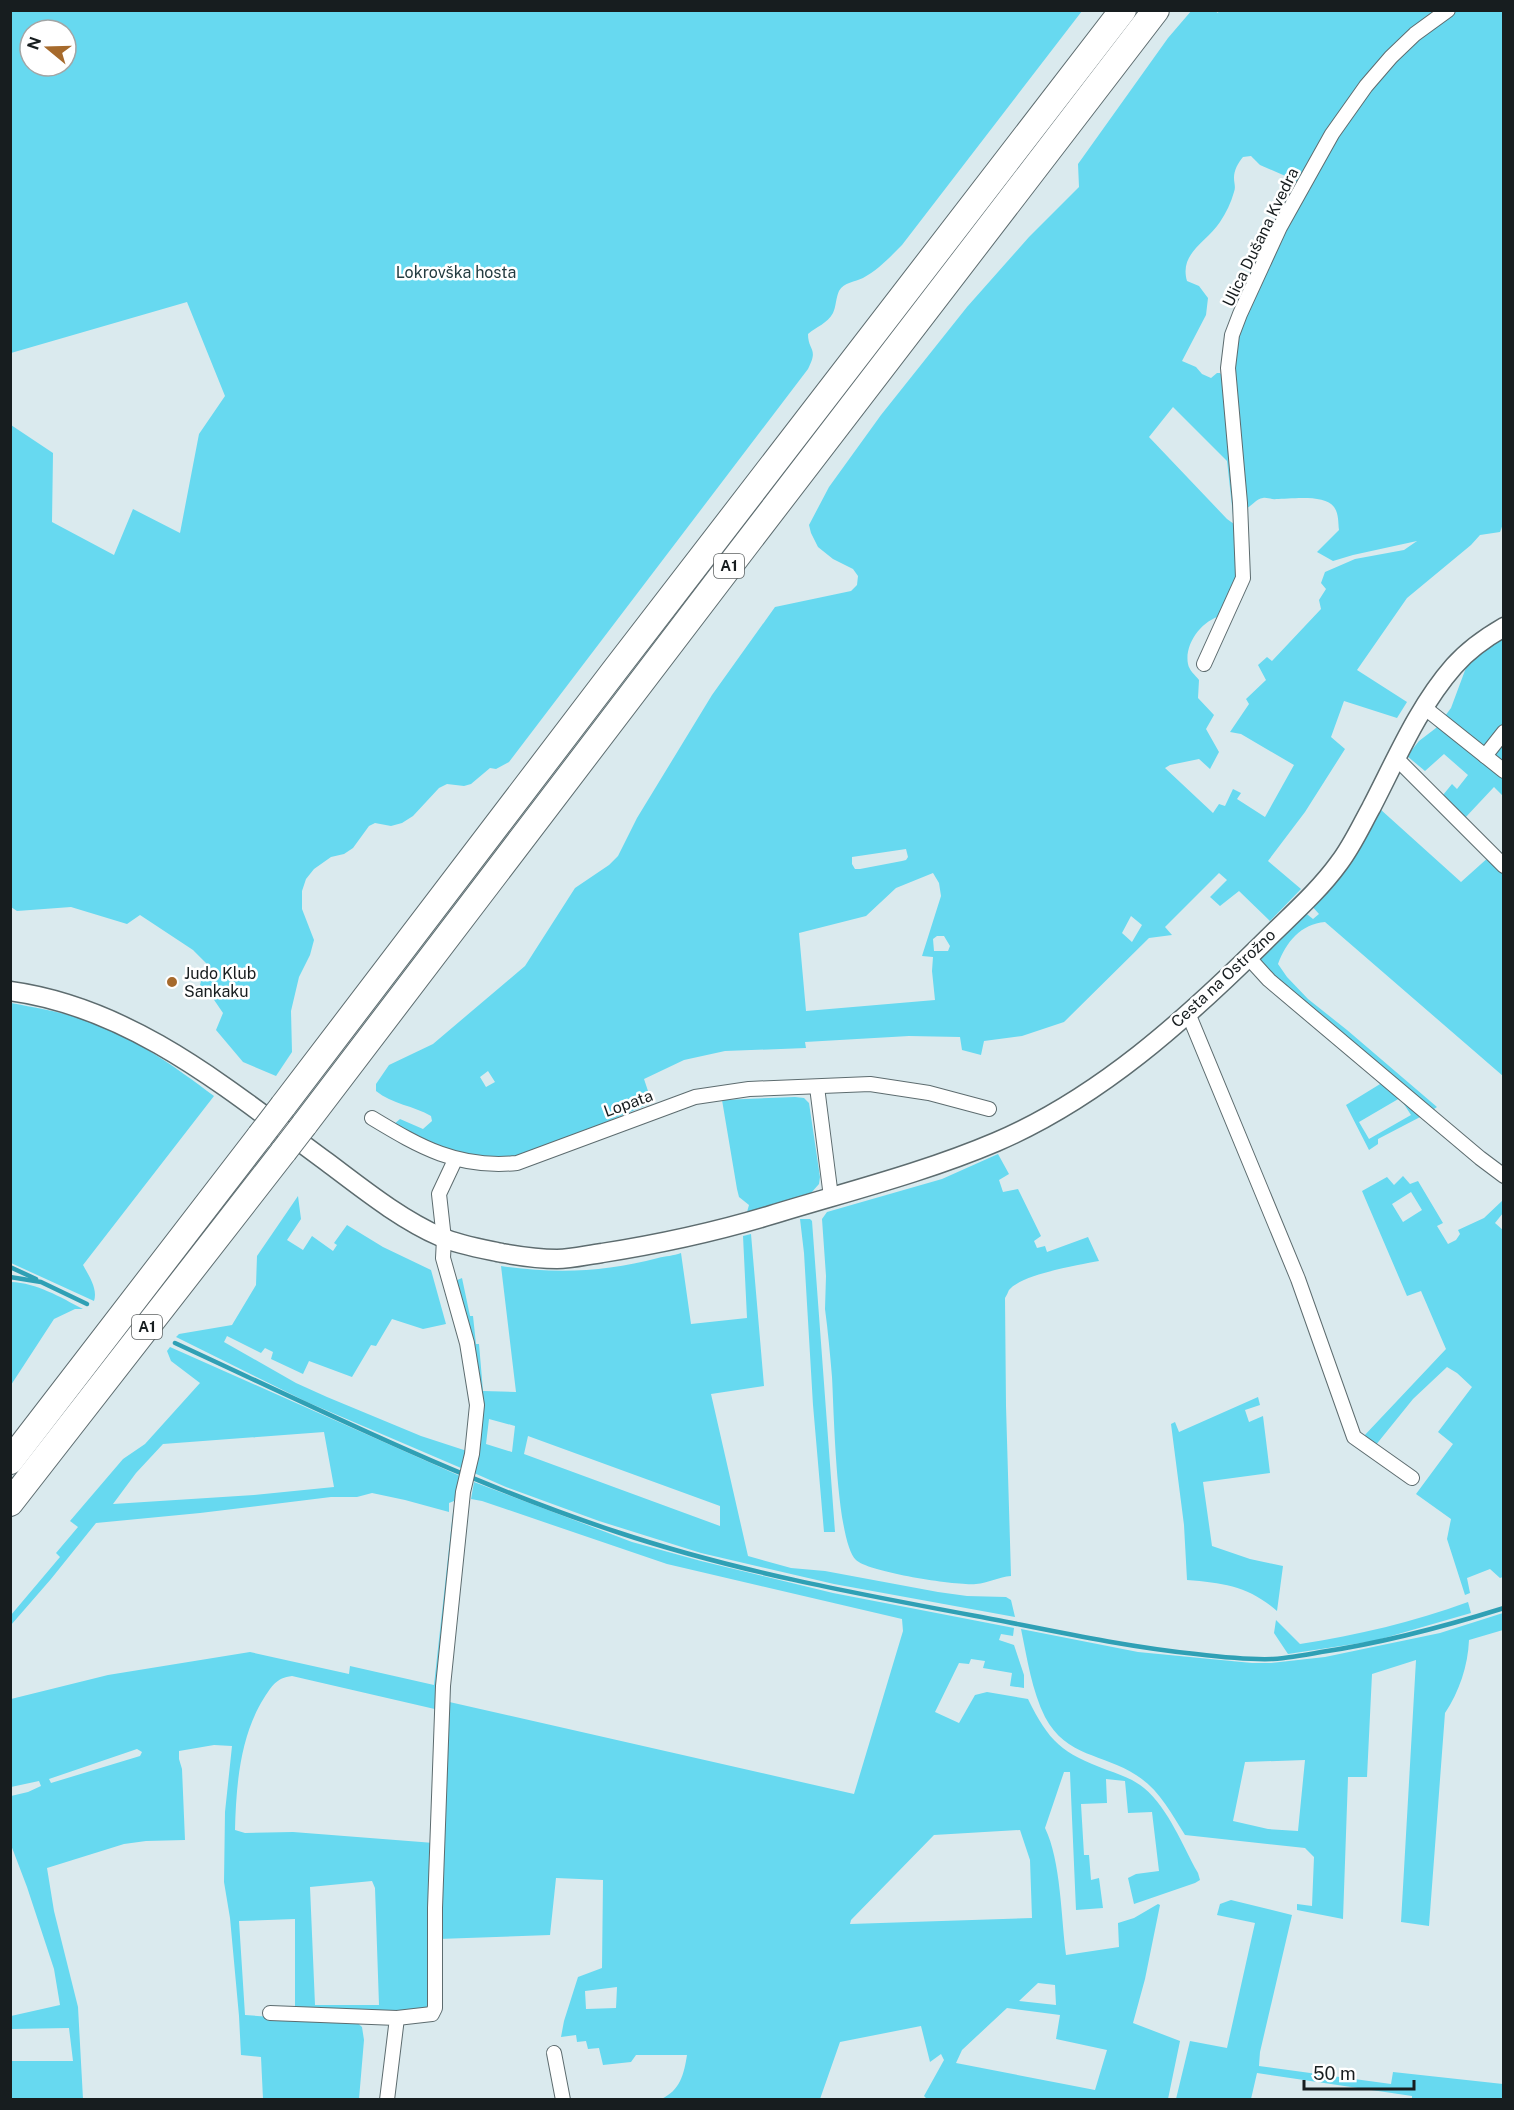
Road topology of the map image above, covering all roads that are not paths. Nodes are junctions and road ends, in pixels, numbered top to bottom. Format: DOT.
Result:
graph roads {
  1 [pos="1123,10"];
  2 [pos="1156,10"];
  3 [pos="1448,10"];
  4 [pos="1503,627"];
  5 [pos="1204,664"];
  6 [pos="1425,708"];
  7 [pos="1503,732"];
  8 [pos="1485,756"];
  9 [pos="1396,759"];
  10 [pos="1503,771"];
  11 [pos="1503,866"];
  12 [pos="1248,957"];
  13 [pos="10,991"];
  14 [pos="1188,1013"];
  15 [pos="817,1087"];
  16 [pos="989,1109"];
  17 [pos="372,1118"];
  18 [pos="455,1160"];
  19 [pos="1503,1176"];
  20 [pos="831,1197"];
  21 [pos="444,1239"];
  22 [pos="10,1461"];
  23 [pos="1412,1478"];
  24 [pos="10,1503"];
  25 [pos="270,2013"];
  26 [pos="396,2018"];
  27 [pos="554,2054"];
  28 [pos="387,2100"];
  29 [pos="562,2100"];
  1 -- 22 [label="highway, A1, bridge"];
  2 -- 24 [label="highway, A1, bridge"];
  3 -- 5 [label="street, Ulica Dušana Kvedra"];
  4 -- 6 [label="street, Cesta na Ostrožno"];
  6 -- 8 [label="street"];
  6 -- 9 [label="street, Cesta na Ostrožno"];
  7 -- 8 [label="street"];
  8 -- 10 [label="street"];
  9 -- 11 [label="street"];
  9 -- 12 [label="street, Cesta na Ostrožno"];
  12 -- 14 [label="street, Cesta na Ostrožno"];
  12 -- 19 [label="street"];
  13 -- 21 [label="street, Cesta na Ostrožno"];
  14 -- 20 [label="street, Cesta na Ostrožno"];
  14 -- 23 [label="street"];
  15 -- 16 [label="street, Lopata"];
  15 -- 18 [label="street, Lopata"];
  15 -- 20 [label="street"];
  17 -- 18 [label="street, Lopata"];
  18 -- 21 [label="street"];
  20 -- 21 [label="street, Cesta na Ostrožno"];
  21 -- 26 [label="street"];
  25 -- 26 [label="street"];
  26 -- 28 [label="street"];
  27 -- 29 [label="street"];
}
